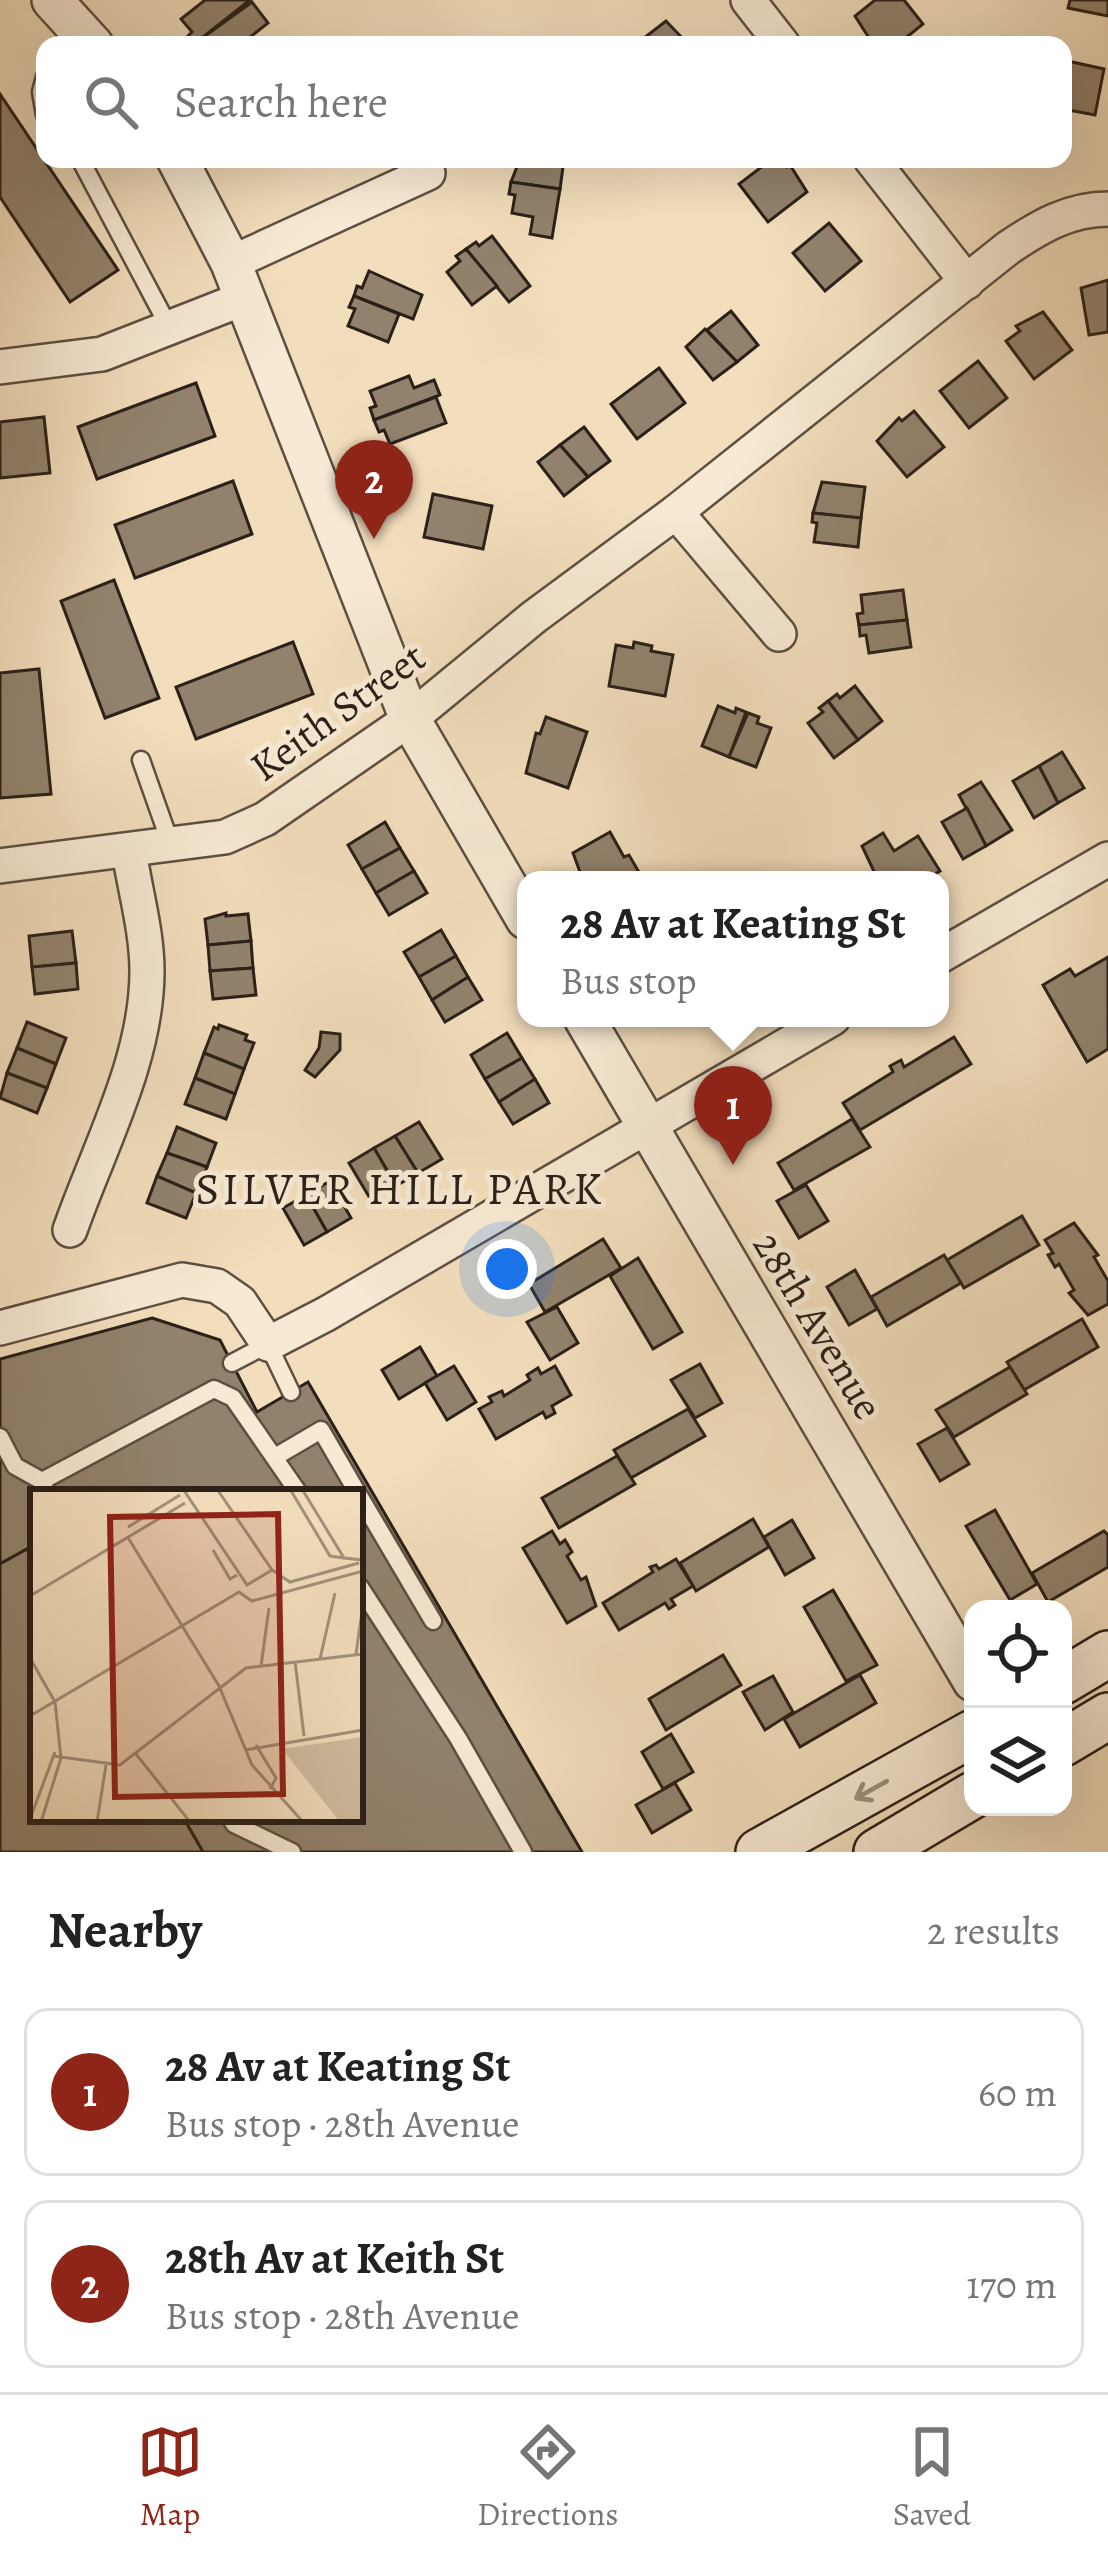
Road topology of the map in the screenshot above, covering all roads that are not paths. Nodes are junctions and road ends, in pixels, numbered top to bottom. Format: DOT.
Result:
graph roads {
  1 [pos="52,0"];
  2 [pos="748,0"];
  3 [pos="79,36"];
  4 [pos="776,36"];
  5 [pos="85,168"];
  6 [pos="182,168"];
  7 [pos="878,168"];
  8 [pos="428,173"];
  9 [pos="1108,209"];
  10 [pos="238,280"];
  11 [pos="967,282"];
  12 [pos="170,330"];
  13 [pos="0,367"];
  14 [pos="676,512"];
  15 [pos="779,634"];
  16 [pos="410,719"];
  17 [pos="141,760"];
  18 [pos="171,844"];
  19 [pos="130,851"];
  20 [pos="1108,859"];
  21 [pos="0,866"];
  22 [pos="517,903"];
  23 [pos="949,951"];
  24 [pos="589,1027"];
  25 [pos="817,1027"];
  26 [pos="646,1126"];
  27 [pos="70,1230"];
  28 [pos="0,1328"];
  29 [pos="268,1344"];
  30 [pos="232,1364"];
  31 [pos="291,1392"];
  32 [pos="0,1438"];
  33 [pos="275,1457"];
  34 [pos="44,1486"];
  35 [pos="296,1489"];
  36 [pos="355,1489"];
  37 [pos="363,1503"];
  38 [pos="363,1592"];
  39 [pos="434,1621"];
  40 [pos="1108,1654"];
  41 [pos="964,1666"];
  42 [pos="1072,1676"];
  43 [pos="1108,1716"];
  44 [pos="964,1738"];
  45 [pos="1072,1738"];
  46 [pos="964,1801"];
  47 [pos="233,1822"];
  48 [pos="292,1852"];
  49 [pos="523,1852"];
  50 [pos="758,1852"];
  51 [pos="877,1852"];
  1 -- 3 [label="street"];
  2 -- 4 [label="street"];
  5 -- 12 [label="lane"];
  6 -- 10 [label="street"];
  7 -- 11 [label="street"];
  8 -- 10 [label="street"];
  9 -- 11 [label="street, Keith Street"];
  10 -- 12 [label="street"];
  10 -- 16 [label="street"];
  11 -- 14 [label="street, Keith Street"];
  12 -- 13 [label="street"];
  14 -- 15 [label="street"];
  14 -- 16 [label="street, Keith Street"];
  16 -- 18 [label="street, Keith Street"];
  16 -- 22 [label="street"];
  17 -- 18 [label="lane"];
  18 -- 19 [label="street, Keith Street"];
  19 -- 21 [label="street, Keith Street"];
  19 -- 27 [label="street"];
  20 -- 23 [label="street"];
  24 -- 26 [label="street, 28th Avenue"];
  25 -- 26 [label="street"];
  26 -- 29 [label="street"];
  26 -- 41 [label="street, 28th Avenue"];
  28 -- 29 [label="street"];
  29 -- 30 [label="lane"];
  29 -- 31 [label="lane"];
  32 -- 34 [label="lane"];
  33 -- 34 [label="lane"];
  33 -- 35 [label="lane"];
  33 -- 36 [label="lane"];
  37 -- 39 [label="lane"];
  38 -- 49 [label="lane"];
  40 -- 42 [label="main road"];
  43 -- 45 [label="main road"];
  44 -- 50 [label="main road, one-way"];
  46 -- 51 [label="main road"];
  47 -- 48 [label="lane"];
}
